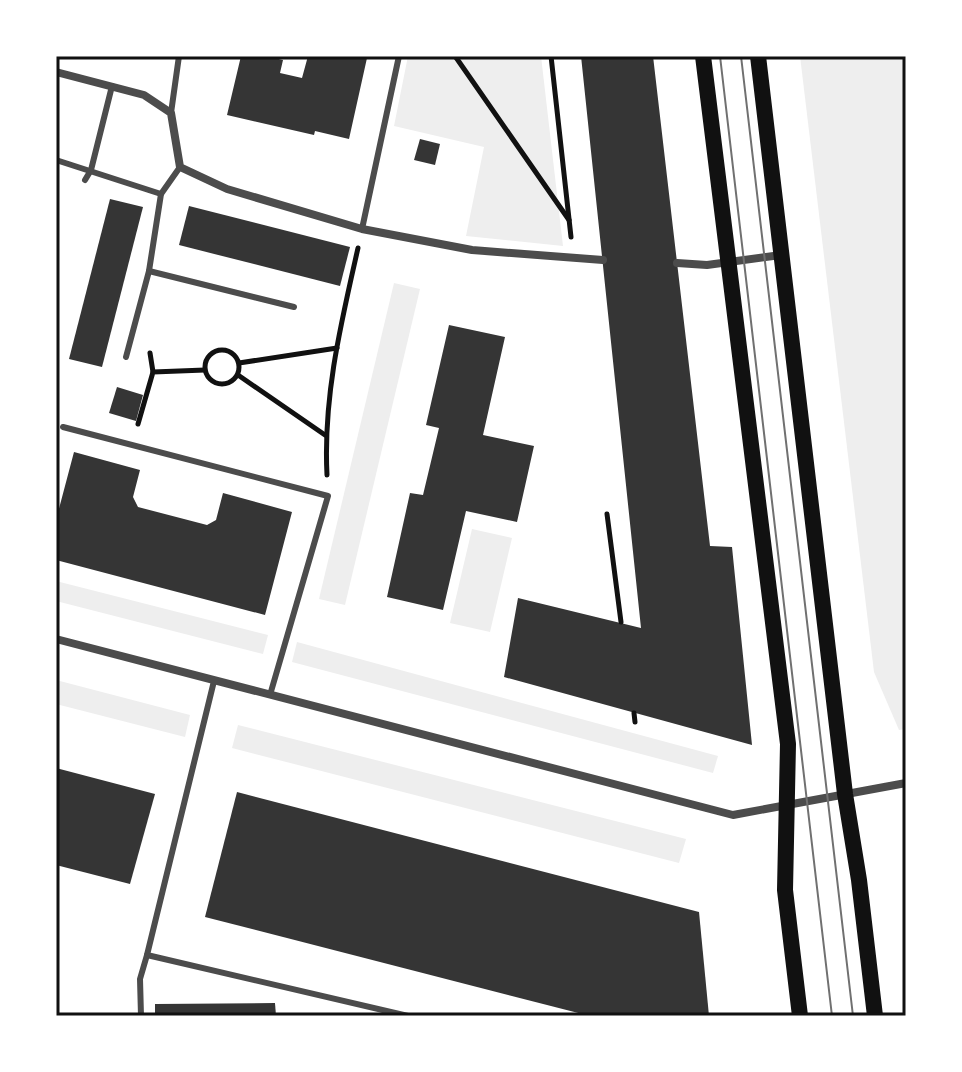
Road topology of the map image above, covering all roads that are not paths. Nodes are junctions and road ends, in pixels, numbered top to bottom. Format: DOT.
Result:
graph roads {
  1 [pos="179,56"];
  2 [pos="399,56"];
  3 [pos="703,56"];
  4 [pos="758,56"];
  5 [pos="56,72"];
  6 [pos="112,86"];
  7 [pos="171,113"];
  8 [pos="56,160"];
  9 [pos="180,167"];
  10 [pos="91,170"];
  11 [pos="85,180"];
  12 [pos="161,194"];
  13 [pos="362,229"];
  14 [pos="782,255"];
  15 [pos="603,260"];
  16 [pos="728,262"];
  17 [pos="677,263"];
  18 [pos="149,271"];
  19 [pos="294,307"];
  20 [pos="126,357"];
  21 [pos="63,427"];
  22 [pos="56,639"];
  23 [pos="214,681"];
  24 [pos="270,695"];
  25 [pos="906,783"];
  26 [pos="845,794"];
  27 [pos="787,805"];
  28 [pos="147,955"];
  29 [pos="141,1016"];
  30 [pos="408,1016"];
  31 [pos="800,1016"];
  32 [pos="875,1016"];
  1 -- 7 [label="lane"];
  2 -- 13 [label="lane"];
  3 -- 16 [label="main road"];
  4 -- 14 [label="main road"];
  5 -- 6 [label="street"];
  6 -- 7 [label="street"];
  6 -- 10 [label="lane"];
  7 -- 9 [label="street"];
  8 -- 10 [label="lane"];
  9 -- 12 [label="lane"];
  9 -- 13 [label="street"];
  10 -- 11 [label="lane"];
  10 -- 12 [label="lane"];
  12 -- 18 [label="lane"];
  13 -- 15 [label="street"];
  14 -- 16 [label="street"];
  14 -- 26 [label="main road"];
  16 -- 17 [label="street"];
  16 -- 27 [label="main road"];
  18 -- 19 [label="lane"];
  18 -- 20 [label="lane"];
  21 -- 24 [label="lane"];
  22 -- 23 [label="street"];
  23 -- 24 [label="street"];
  23 -- 28 [label="lane"];
  24 -- 27 [label="street"];
  25 -- 26 [label="street"];
  26 -- 27 [label="street"];
  26 -- 32 [label="main road"];
  27 -- 31 [label="main road"];
  28 -- 29 [label="lane"];
  28 -- 30 [label="lane"];
}
